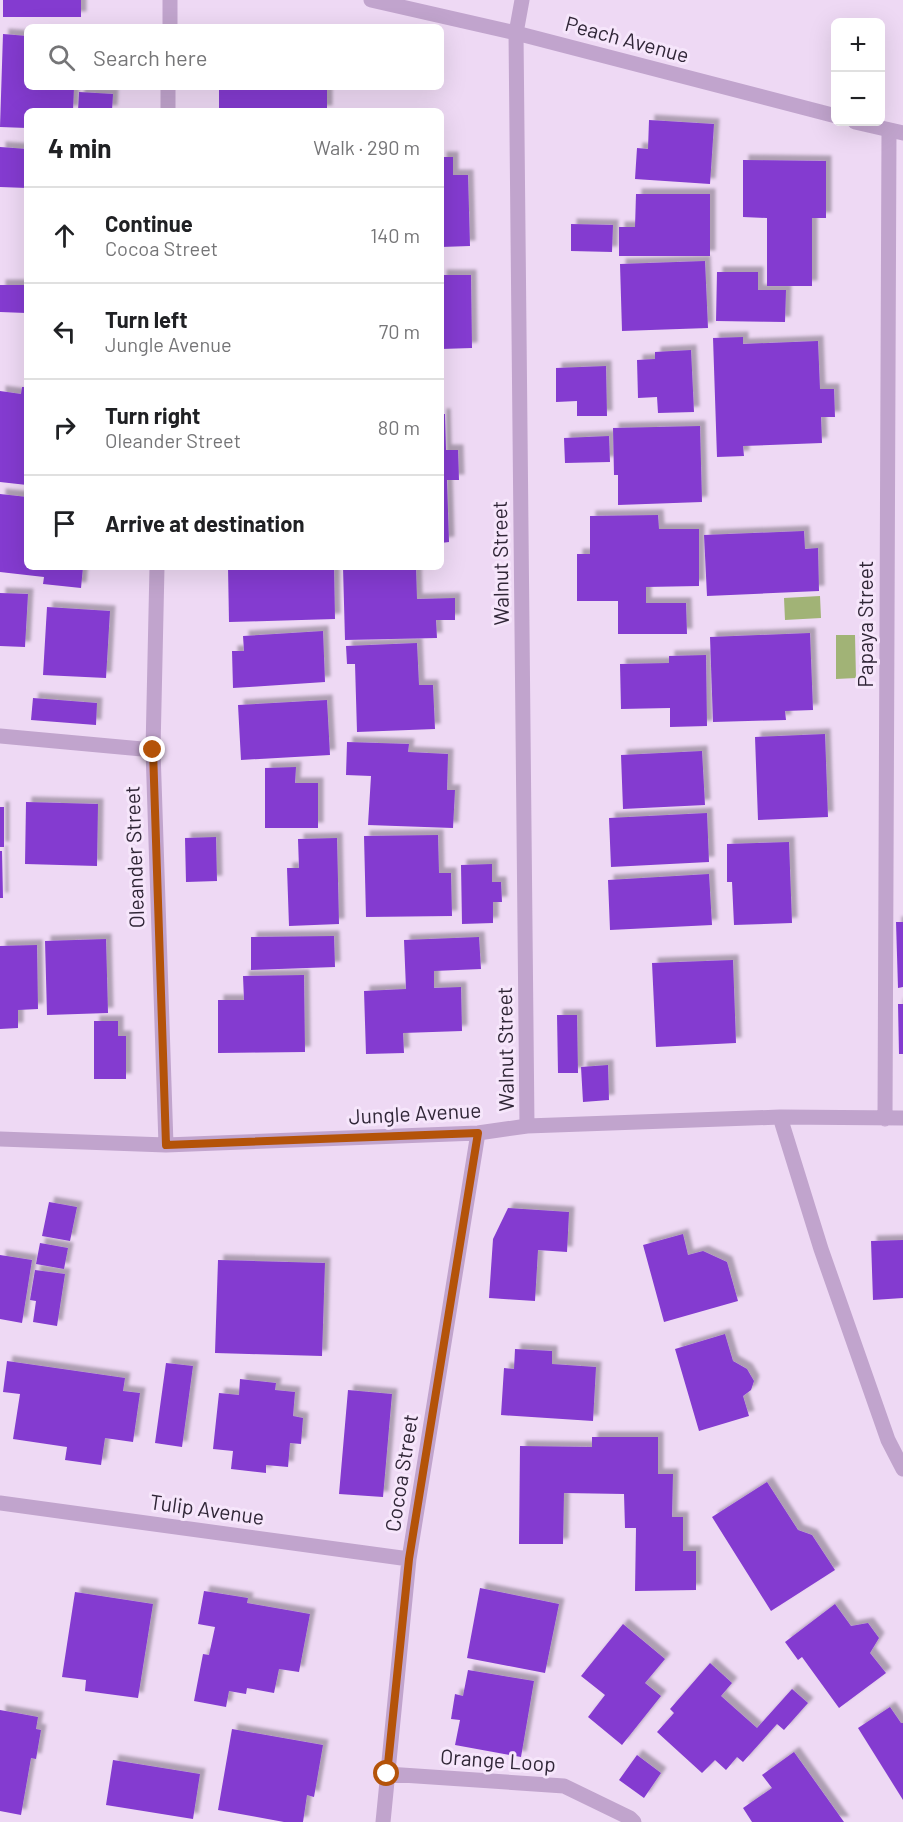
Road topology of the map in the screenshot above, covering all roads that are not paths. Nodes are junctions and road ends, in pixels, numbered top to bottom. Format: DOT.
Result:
graph roads {
  1 [pos="170,0"];
  2 [pos="371,0"];
  3 [pos="522,0"];
  4 [pos="170,24"];
  5 [pos="516,33"];
  6 [pos="168,90"];
  7 [pos="168,108"];
  8 [pos="831,115"];
  9 [pos="871,126"];
  10 [pos="896,132"];
  11 [pos="157,570"];
  12 [pos="0,736"];
  13 [pos="153,750"];
  14 [pos="780,1117"];
  15 [pos="903,1118"];
  16 [pos="885,1119"];
  17 [pos="527,1126"];
  18 [pos="478,1133"];
  19 [pos="0,1139"];
  20 [pos="166,1145"];
  21 [pos="903,1469"];
  22 [pos="0,1503"];
  23 [pos="409,1559"];
  24 [pos="387,1774"];
  25 [pos="383,1822"];
  26 [pos="634,1822"];
  1 -- 4 [label="street"];
  2 -- 5 [label="street, Peach Avenue"];
  3 -- 5 [label="street, Walnut Street"];
  5 -- 8 [label="street, Peach Avenue"];
  5 -- 17 [label="street, Walnut Street"];
  6 -- 7 [label="street"];
  9 -- 10 [label="street"];
  10 -- 16 [label="street, Papaya Street"];
  11 -- 13 [label="street, Oleander Street"];
  12 -- 13 [label="street"];
  13 -- 20 [label="street, Oleander Street"];
  14 -- 16 [label="street, Jungle Avenue"];
  14 -- 17 [label="street, Jungle Avenue"];
  14 -- 21 [label="street"];
  15 -- 16 [label="street, Jungle Avenue"];
  17 -- 18 [label="street, Jungle Avenue"];
  18 -- 20 [label="street, Jungle Avenue"];
  18 -- 23 [label="street, Cocoa Street"];
  19 -- 20 [label="street, Jungle Avenue"];
  22 -- 23 [label="street, Tulip Avenue"];
  23 -- 24 [label="street, Cocoa Street"];
  24 -- 25 [label="street, Cocoa Street"];
  24 -- 26 [label="street, Orange Loop"];
}
